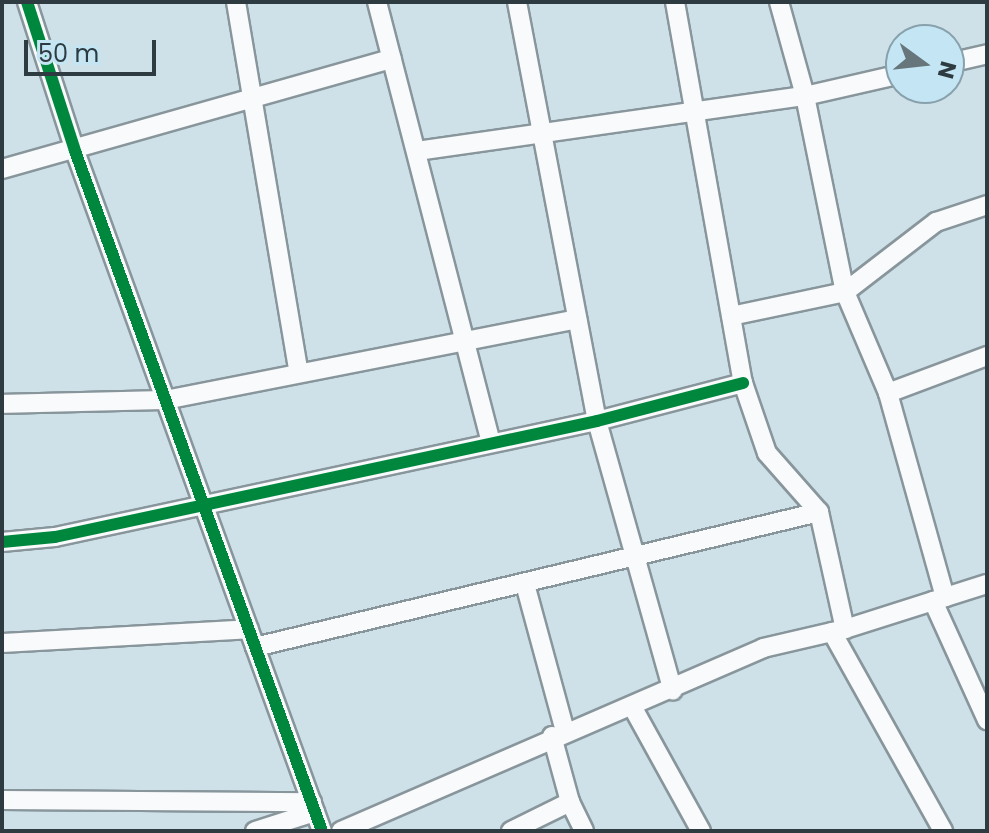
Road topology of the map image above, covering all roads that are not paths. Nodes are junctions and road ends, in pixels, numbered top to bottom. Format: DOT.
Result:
graph roads {
  1 [pos="27,2"];
  2 [pos="236,2"];
  3 [pos="377,2"];
  4 [pos="517,2"];
  5 [pos="675,2"];
  6 [pos="779,2"];
  7 [pos="987,54"];
  8 [pos="392,59"];
  9 [pos="965,59"];
  10 [pos="885,78"];
  11 [pos="805,96"];
  12 [pos="254,102"];
  13 [pos="695,114"];
  14 [pos="542,134"];
  15 [pos="75,151"];
  16 [pos="417,151"];
  17 [pos="2,169"];
  18 [pos="987,205"];
  19 [pos="845,292"];
  20 [pos="731,316"];
  21 [pos="577,319"];
  22 [pos="465,340"];
  23 [pos="987,356"];
  24 [pos="299,373"];
  25 [pos="743,383"];
  26 [pos="888,393"];
  27 [pos="165,400"];
  28 [pos="2,404"];
  29 [pos="597,421"];
  30 [pos="491,442"];
  31 [pos="203,505"];
  32 [pos="819,512"];
  33 [pos="2,542"];
  34 [pos="637,557"];
  35 [pos="525,584"];
  36 [pos="987,584"];
  37 [pos="939,599"];
  38 [pos="249,629"];
  39 [pos="838,631"];
  40 [pos="2,643"];
  41 [pos="255,647"];
  42 [pos="673,691"];
  43 [pos="633,708"];
  44 [pos="987,720"];
  45 [pos="558,734"];
  46 [pos="2,800"];
  47 [pos="570,802"];
  48 [pos="313,807"];
  49 [pos="255,831"];
  50 [pos="322,831"];
  51 [pos="341,831"];
  52 [pos="511,831"];
  53 [pos="584,831"];
  54 [pos="701,831"];
  55 [pos="943,831"];
  1 -- 15 [label="street"];
  2 -- 12 [label="street"];
  3 -- 8 [label="street"];
  4 -- 14 [label="street"];
  5 -- 13 [label="street"];
  6 -- 11 [label="street"];
  7 -- 9 [label="street"];
  8 -- 12 [label="street"];
  8 -- 16 [label="street"];
  10 -- 11 [label="street"];
  11 -- 13 [label="street"];
  11 -- 19 [label="street"];
  12 -- 15 [label="street"];
  12 -- 24 [label="street"];
  13 -- 14 [label="street"];
  13 -- 20 [label="street"];
  14 -- 16 [label="street"];
  14 -- 21 [label="street"];
  15 -- 17 [label="street"];
  15 -- 27 [label="street"];
  16 -- 22 [label="street"];
  18 -- 19 [label="street"];
  19 -- 20 [label="street"];
  19 -- 26 [label="street"];
  20 -- 25 [label="street"];
  21 -- 22 [label="street"];
  21 -- 29 [label="street"];
  22 -- 24 [label="street"];
  22 -- 30 [label="street"];
  23 -- 26 [label="street"];
  24 -- 27 [label="street"];
  25 -- 29 [label="street"];
  25 -- 32 [label="street"];
  26 -- 37 [label="street"];
  27 -- 28 [label="street"];
  27 -- 31 [label="street"];
  29 -- 30 [label="street"];
  29 -- 34 [label="street"];
  30 -- 31 [label="street"];
  31 -- 33 [label="street"];
  31 -- 38 [label="street"];
  32 -- 34 [label="street"];
  32 -- 39 [label="street"];
  34 -- 35 [label="street"];
  34 -- 42 [label="street"];
  35 -- 41 [label="street"];
  35 -- 45 [label="street"];
  36 -- 37 [label="street"];
  37 -- 39 [label="street"];
  37 -- 44 [label="street"];
  38 -- 40 [label="street"];
  38 -- 41 [label="street"];
  39 -- 42 [label="street"];
  39 -- 55 [label="street"];
  41 -- 48 [label="street"];
  42 -- 43 [label="street"];
  43 -- 45 [label="street"];
  43 -- 54 [label="street"];
  45 -- 47 [label="street"];
  45 -- 51 [label="street"];
  46 -- 48 [label="street"];
  47 -- 52 [label="street"];
  47 -- 53 [label="street"];
  48 -- 49 [label="street"];
  48 -- 50 [label="street"];
}
